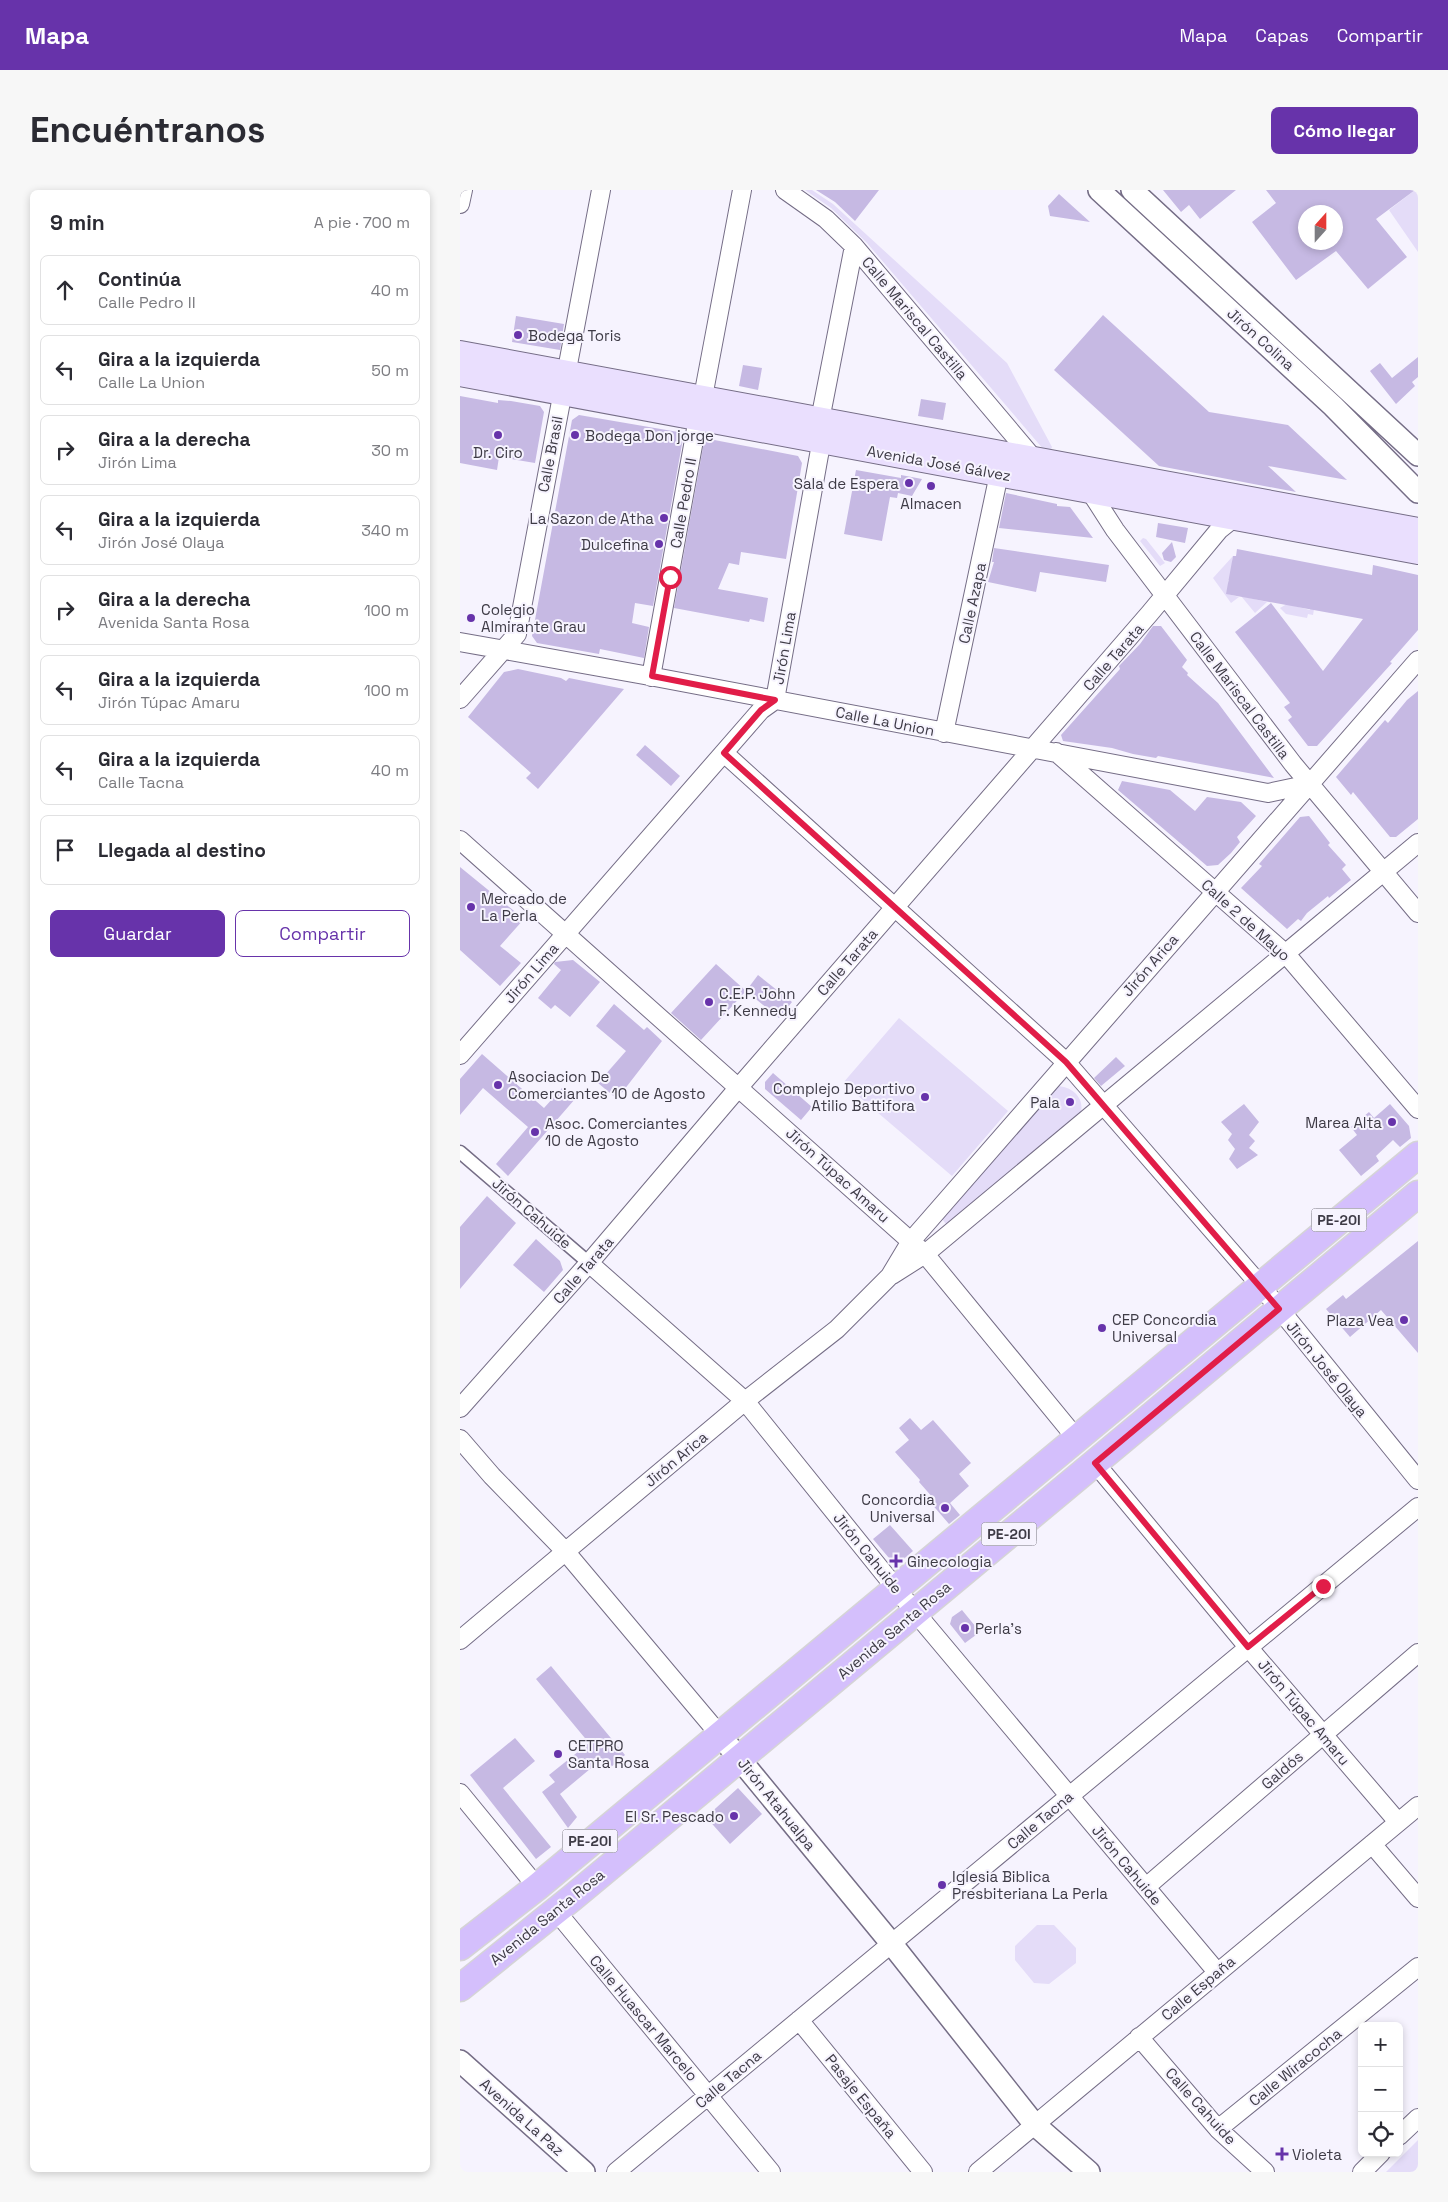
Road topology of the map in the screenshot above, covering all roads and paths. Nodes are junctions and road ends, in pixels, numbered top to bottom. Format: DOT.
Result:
graph roads {
  1 [pos="463,190"];
  2 [pos="601,190"];
  3 [pos="742,190"];
  4 [pos="785,190"];
  5 [pos="1099,190"];
  6 [pos="1132,190"];
  7 [pos="460,204"];
  8 [pos="854,246"];
  9 [pos="460,352"];
  10 [pos="460,374"];
  11 [pos="564,383"];
  12 [pos="700,408"];
  13 [pos="821,430"];
  14 [pos="1418,456"];
  15 [pos="1034,459"];
  16 [pos="1075,467"];
  17 [pos="999,474"];
  18 [pos="1089,490"];
  19 [pos="1418,492"];
  20 [pos="1236,507"];
  21 [pos="1418,530"];
  22 [pos="1418,552"];
  23 [pos="1164,595"];
  24 [pos="460,642"];
  25 [pos="503,650"];
  26 [pos="1418,660"];
  27 [pos="652,676"];
  28 [pos="460,699"];
  29 [pos="775,700"];
  30 [pos="944,733"];
  31 [pos="1033,748"];
  32 [pos="1055,751"];
  33 [pos="724,753"];
  34 [pos="1310,784"];
  35 [pos="460,840"];
  36 [pos="1418,842"];
  37 [pos="1382,872"];
  38 [pos="1215,892"];
  39 [pos="894,908"];
  40 [pos="1418,913"];
  41 [pos="565,933"];
  42 [pos="1286,954"];
  43 [pos="460,1055"];
  44 [pos="1066,1062"];
  45 [pos="739,1087"];
  46 [pos="1103,1106"];
  47 [pos="1418,1109"];
  48 [pos="460,1152"];
  49 [pos="1418,1155"];
  50 [pos="1418,1194"];
  51 [pos="911,1241"];
  52 [pos="926,1254"];
  53 [pos="589,1263"];
  54 [pos="890,1276"];
  55 [pos="1260,1285"];
  56 [pos="1279,1309"];
  57 [pos="746,1401"];
  58 [pos="460,1408"];
  59 [pos="1076,1438"];
  60 [pos="460,1439"];
  61 [pos="1095,1463"];
  62 [pos="1418,1480"];
  63 [pos="1418,1507"];
  64 [pos="565,1551"];
  65 [pos="896,1587"];
  66 [pos="915,1612"];
  67 [pos="460,1640"];
  68 [pos="1248,1647"];
  69 [pos="1418,1653"];
  70 [pos="719,1734"];
  71 [pos="1322,1735"];
  72 [pos="739,1758"];
  73 [pos="460,1793"];
  74 [pos="1069,1796"];
  75 [pos="1418,1806"];
  76 [pos="1398,1822"];
  77 [pos="1372,1844"];
  78 [pos="536,1887"];
  79 [pos="1146,1887"];
  80 [pos="1418,1898"];
  81 [pos="556,1911"];
  82 [pos="892,1943"];
  83 [pos="460,1947"];
  84 [pos="1418,1967"];
  85 [pos="1217,1972"];
  86 [pos="460,1988"];
  87 [pos="799,2020"];
  88 [pos="1139,2037"];
  89 [pos="460,2061"];
  90 [pos="708,2096"];
  91 [pos="1418,2118"];
  92 [pos="1035,2125"];
  93 [pos="1218,2129"];
  94 [pos="1403,2132"];
  95 [pos="1377,2157"];
  96 [pos="584,2172"];
  97 [pos="616,2172"];
  98 [pos="771,2172"];
  99 [pos="923,2172"];
  100 [pos="978,2172"];
  101 [pos="1089,2172"];
  102 [pos="1265,2172"];
  103 [pos="1362,2172"];
  1 -- 7 [label="street"];
  2 -- 11 [label="street, Calle Brasil"];
  3 -- 12 [label="street, Calle Pedro II"];
  4 -- 8 [label="street, Calle Mariscal Castilla"];
  5 -- 19 [label="street, Jirón Colina"];
  6 -- 14 [label="street, Jirón Colina"];
  8 -- 13 [label="street, Jirón Lima"];
  8 -- 15 [label="street, Calle Mariscal Castilla"];
  9 -- 11 [label="main road, Avenida José Gálvez"];
  10 -- 11 [label="main road, Avenida José Gálvez"];
  11 -- 12 [label="main road, Avenida José Gálvez"];
  11 -- 25 [label="street, Calle Brasil"];
  12 -- 13 [label="main road, Avenida José Gálvez"];
  12 -- 27 [label="street, Calle Pedro II"];
  13 -- 15 [label="main road, Avenida José Gálvez"];
  13 -- 17 [label="main road, Avenida José Gálvez"];
  13 -- 29 [label="street, Jirón Lima"];
  15 -- 16 [label="main road, Avenida José Gálvez"];
  16 -- 18 [label="street, Calle Mariscal Castilla"];
  16 -- 20 [label="main road, Avenida José Gálvez"];
  17 -- 18 [label="main road, Avenida José Gálvez"];
  17 -- 30 [label="street, Calle Azapa"];
  18 -- 20 [label="main road, Avenida José Gálvez"];
  18 -- 23 [label="street, Calle Mariscal Castilla"];
  20 -- 21 [label="main road, Avenida José Gálvez"];
  20 -- 22 [label="main road, Avenida José Gálvez"];
  20 -- 23 [label="street, Calle Tarata"];
  23 -- 31 [label="street, Calle Tarata"];
  23 -- 34 [label="street, Calle Mariscal Castilla"];
  24 -- 25 [label="street, Calle La Union"];
  25 -- 27 [label="street, Calle La Union"];
  25 -- 28 [label="street, Calle Brasil"];
  26 -- 34 [label="street, Jirón Arica"];
  27 -- 29 [label="street, Calle La Union"];
  29 -- 30 [label="street, Calle La Union"];
  29 -- 33 [label="street, Jirón Lima"];
  30 -- 31 [label="street, Calle La Union"];
  31 -- 32 [label="street, Calle La Union"];
  31 -- 39 [label="street, Calle Tarata"];
  32 -- 34 [label="street, Calle La Union"];
  32 -- 38 [label="street, Calle 2 de Mayo"];
  33 -- 39 [label="street, Jirón José Olaya"];
  33 -- 41 [label="street, Jirón Lima"];
  34 -- 37 [label="street, Calle Mariscal Castilla"];
  34 -- 38 [label="street, Jirón Arica"];
  35 -- 41 [label="street, Jirón Túpac Amaru"];
  36 -- 37 [label="street, Jirón Arica"];
  37 -- 40 [label="street, Calle Mariscal Castilla"];
  37 -- 42 [label="street, Jirón Arica"];
  38 -- 42 [label="street, Calle 2 de Mayo"];
  38 -- 44 [label="street, Jirón Arica"];
  39 -- 44 [label="street, Jirón José Olaya"];
  39 -- 45 [label="street, Calle Tarata"];
  41 -- 43 [label="street, Jirón Lima"];
  41 -- 45 [label="street, Jirón Túpac Amaru"];
  42 -- 46 [label="street, Jirón Arica"];
  42 -- 47 [label="street, Calle 2 de Mayo"];
  44 -- 46 [label="street, Jirón José Olaya"];
  44 -- 51 [label="street, Jirón Arica"];
  45 -- 51 [label="street, Jirón Túpac Amaru"];
  45 -- 53 [label="street, Calle Tarata"];
  46 -- 52 [label="street, Jirón Arica"];
  46 -- 55 [label="street, Jirón José Olaya"];
  48 -- 53 [label="street, Jirón Cahuide"];
  49 -- 55 [label="main road, Avenida Santa Rosa / PE-20I"];
  50 -- 56 [label="main road, Avenida Santa Rosa / PE-20I"];
  51 -- 52 [label="street, Jirón Túpac Amaru"];
  51 -- 54 [label="street, Jirón Arica"];
  52 -- 54 [label="street, Jirón Arica"];
  52 -- 59 [label="street, Jirón Túpac Amaru"];
  53 -- 57 [label="street, Jirón Cahuide"];
  53 -- 58 [label="street, Calle Tarata"];
  54 -- 57 [label="street, Jirón Arica"];
  55 -- 56 [label="street, Jirón José Olaya"];
  55 -- 59 [label="main road, Avenida Santa Rosa / PE-20I"];
  56 -- 61 [label="main road, Avenida Santa Rosa / PE-20I"];
  56 -- 62 [label="street, Jirón José Olaya"];
  57 -- 64 [label="street, Jirón Arica"];
  57 -- 65 [label="street, Jirón Cahuide"];
  59 -- 65 [label="main road, Avenida Santa Rosa / PE-20I"];
  60 -- 64 [label="street, Jirón Atahualpa"];
  61 -- 66 [label="main road, Avenida Santa Rosa / PE-20I"];
  61 -- 68 [label="street, Jirón Túpac Amaru"];
  63 -- 68 [label="street, Calle Tacna"];
  64 -- 67 [label="street, Jirón Arica"];
  64 -- 70 [label="street, Jirón Atahualpa"];
  65 -- 66 [label="street, Jirón Cahuide"];
  65 -- 70 [label="main road, Avenida Santa Rosa / PE-20I"];
  66 -- 72 [label="main road, Avenida Santa Rosa / PE-20I"];
  66 -- 74 [label="street, Jirón Cahuide"];
  68 -- 71 [label="street, Jirón Túpac Amaru"];
  68 -- 74 [label="street, Calle Tacna"];
  69 -- 71 [label="street, Galdós"];
  70 -- 72 [label="street, Jirón Atahualpa"];
  70 -- 78 [label="main road, Avenida Santa Rosa / PE-20I"];
  71 -- 76 [label="street, Jirón Túpac Amaru"];
  71 -- 79 [label="street, Galdós"];
  72 -- 81 [label="main road, Avenida Santa Rosa / PE-20I"];
  72 -- 82 [label="street, Jirón Atahualpa"];
  73 -- 78 [label="street"];
  74 -- 79 [label="street, Jirón Cahuide"];
  74 -- 82 [label="street, Calle Tacna"];
  75 -- 76 [label="street, Calle España"];
  76 -- 77 [label="street, Calle España"];
  77 -- 80 [label="street"];
  77 -- 85 [label="street, Calle España"];
  78 -- 83 [label="main road, Avenida Santa Rosa / PE-20I"];
  79 -- 85 [label="street, Jirón Cahuide"];
  81 -- 86 [label="main road, Avenida Santa Rosa / PE-20I"];
  81 -- 90 [label="street, Calle Huascar Marcelo"];
  82 -- 87 [label="street, Calle Tacna"];
  82 -- 92 [label="street, Jirón Atahualpa"];
  84 -- 93 [label="street, Calle Wiracocha"];
  85 -- 88 [label="street, Calle España"];
  87 -- 90 [label="street, Calle Tacna"];
  87 -- 99 [label="street, Pasaje España"];
  88 -- 92 [label="street, Calle España"];
  88 -- 93 [label="street, Calle Cahuide"];
  89 -- 96 [label="street, Avenida La Paz"];
  90 -- 97 [label="street, Calle Tacna"];
  90 -- 98 [label="street, Calle Huascar Marcelo"];
  91 -- 94 [label="street"];
  92 -- 100 [label="street, Calle España"];
  92 -- 101 [label="street, Jirón Atahualpa"];
  93 -- 102 [label="street, Calle Cahuide"];
  95 -- 103 [label="street"];
}
